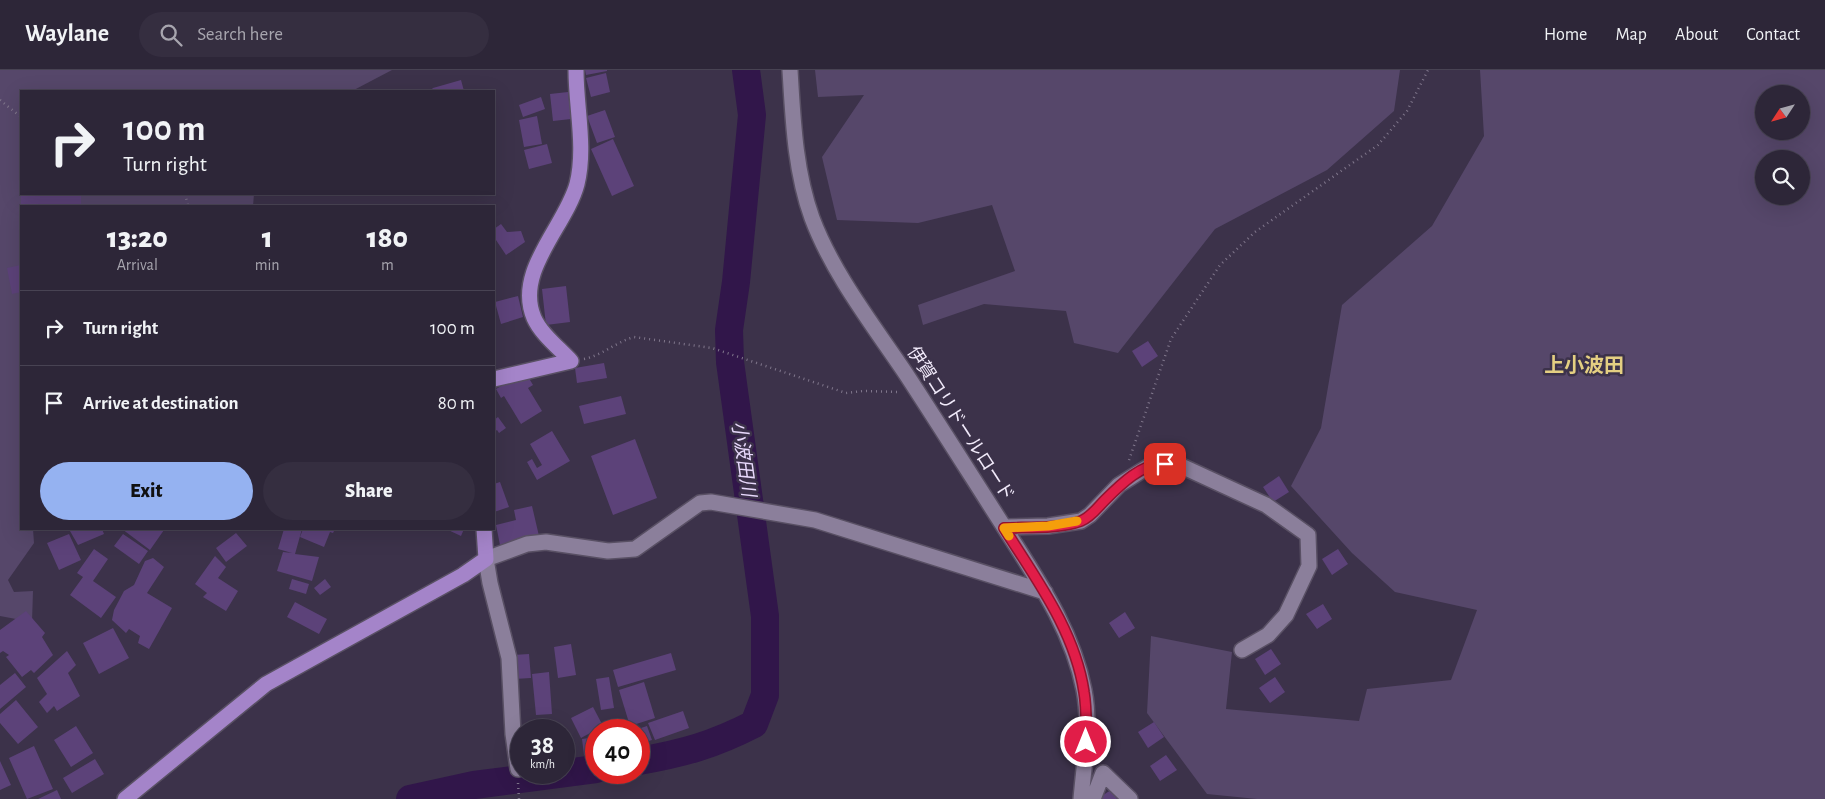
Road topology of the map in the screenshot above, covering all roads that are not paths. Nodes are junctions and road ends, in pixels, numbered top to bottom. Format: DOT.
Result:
graph roads {
  1 [pos="576,70"];
  2 [pos="790,70"];
  3 [pos="495,379"];
  4 [pos="1004,528"];
  5 [pos="484,530"];
  6 [pos="486,559"];
  7 [pos="1045,592"];
  8 [pos="1242,650"];
  9 [pos="512,719"];
  10 [pos="125,799"];
  11 [pos="1081,799"];
  12 [pos="1092,799"];
  13 [pos="1130,799"];
  1 -- 3 [label="main road"];
  2 -- 4 [label="street, 伊賀コリドールロード"];
  4 -- 7 [label="street, 伊賀コリドールロード"];
  4 -- 8 [label="street"];
  5 -- 6 [label="main road"];
  6 -- 7 [label="street"];
  6 -- 9 [label="street"];
  6 -- 10 [label="main road"];
  7 -- 11 [label="street, 伊賀コリドールロード"];
  12 -- 13 [label="street"];
}
